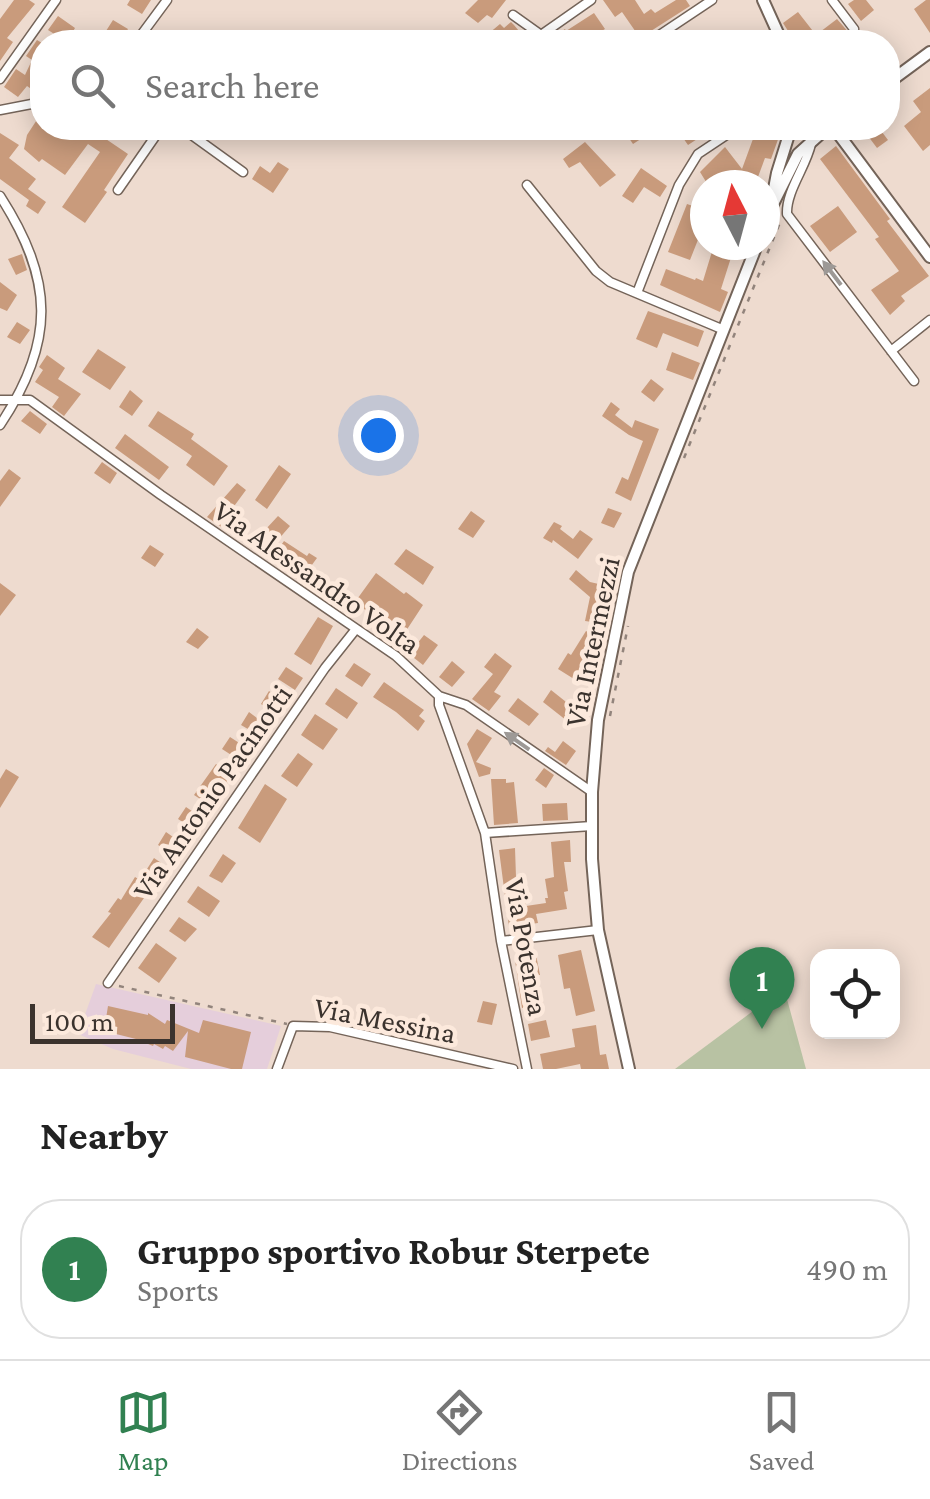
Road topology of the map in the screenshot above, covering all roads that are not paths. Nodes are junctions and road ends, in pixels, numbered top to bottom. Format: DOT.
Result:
graph roads {
  1 [pos="56,0"];
  2 [pos="167,0"];
  3 [pos="712,0"];
  4 [pos="763,0"];
  5 [pos="832,0"];
  6 [pos="587,1"];
  7 [pos="513,15"];
  8 [pos="854,29"];
  9 [pos="35,30"];
  10 [pos="145,30"];
  11 [pos="534,30"];
  12 [pos="548,30"];
  13 [pos="668,30"];
  14 [pos="777,30"];
  15 [pos="30,37"];
  16 [pos="930,52"];
  17 [pos="900,74"];
  18 [pos="0,79"];
  19 [pos="30,104"];
  20 [pos="0,110"];
  21 [pos="153,140"];
  22 [pos="199,140"];
  23 [pos="720,140"];
  24 [pos="787,140"];
  25 [pos="812,140"];
  26 [pos="839,140"];
  27 [pos="778,170"];
  28 [pos="244,172"];
  29 [pos="527,185"];
  30 [pos="118,190"];
  31 [pos="780,190"];
  32 [pos="0,196"];
  33 [pos="930,257"];
  34 [pos="751,260"];
  35 [pos="637,292"];
  36 [pos="930,320"];
  37 [pos="724,330"];
  38 [pos="891,351"];
  39 [pos="914,381"];
  40 [pos="17,399"];
  41 [pos="0,400"];
  42 [pos="0,425"];
  43 [pos="356,629"];
  44 [pos="440,696"];
  45 [pos="592,792"];
  46 [pos="592,826"];
  47 [pos="486,833"];
  48 [pos="598,930"];
  49 [pos="500,942"];
  50 [pos="108,983"];
  51 [pos="277,1069"];
  52 [pos="513,1069"];
  53 [pos="527,1069"];
  54 [pos="629,1069"];
  1 -- 9 [label="street"];
  2 -- 10 [label="street"];
  3 -- 13 [label="street"];
  4 -- 14 [label="street"];
  5 -- 8 [label="street"];
  6 -- 12 [label="street"];
  7 -- 11 [label="street"];
  15 -- 18 [label="street"];
  16 -- 17 [label="street"];
  19 -- 20 [label="street"];
  21 -- 30 [label="street"];
  22 -- 28 [label="street"];
  23 -- 35 [label="street"];
  24 -- 27 [label="street"];
  25 -- 31 [label="street"];
  38 -- 25 [label="street, one-way"];
  26 -- 33 [label="street"];
  29 -- 35 [label="street"];
  32 -- 40 [label="street"];
  34 -- 37 [label="street, Via Intermezzi"];
  35 -- 37 [label="street"];
  36 -- 38 [label="street"];
  37 -- 45 [label="street, Via Intermezzi"];
  38 -- 39 [label="street"];
  40 -- 41 [label="street"];
  40 -- 42 [label="street"];
  40 -- 43 [label="street, Via Alessandro Volta"];
  43 -- 44 [label="street, Via Alessandro Volta"];
  43 -- 50 [label="street, Via Antonio Pacinotti"];
  45 -- 44 [label="street, Via Alessandro Volta, one-way"];
  44 -- 47 [label="street, Via Potenza"];
  45 -- 46 [label="street, Via Intermezzi"];
  46 -- 47 [label="street"];
  46 -- 48 [label="street, Via Intermezzi"];
  47 -- 49 [label="street, Via Potenza"];
  48 -- 49 [label="street"];
  48 -- 54 [label="street, Via Intermezzi"];
  49 -- 53 [label="street, Via Potenza"];
  51 -- 52 [label="street, Via Messina"];
}
